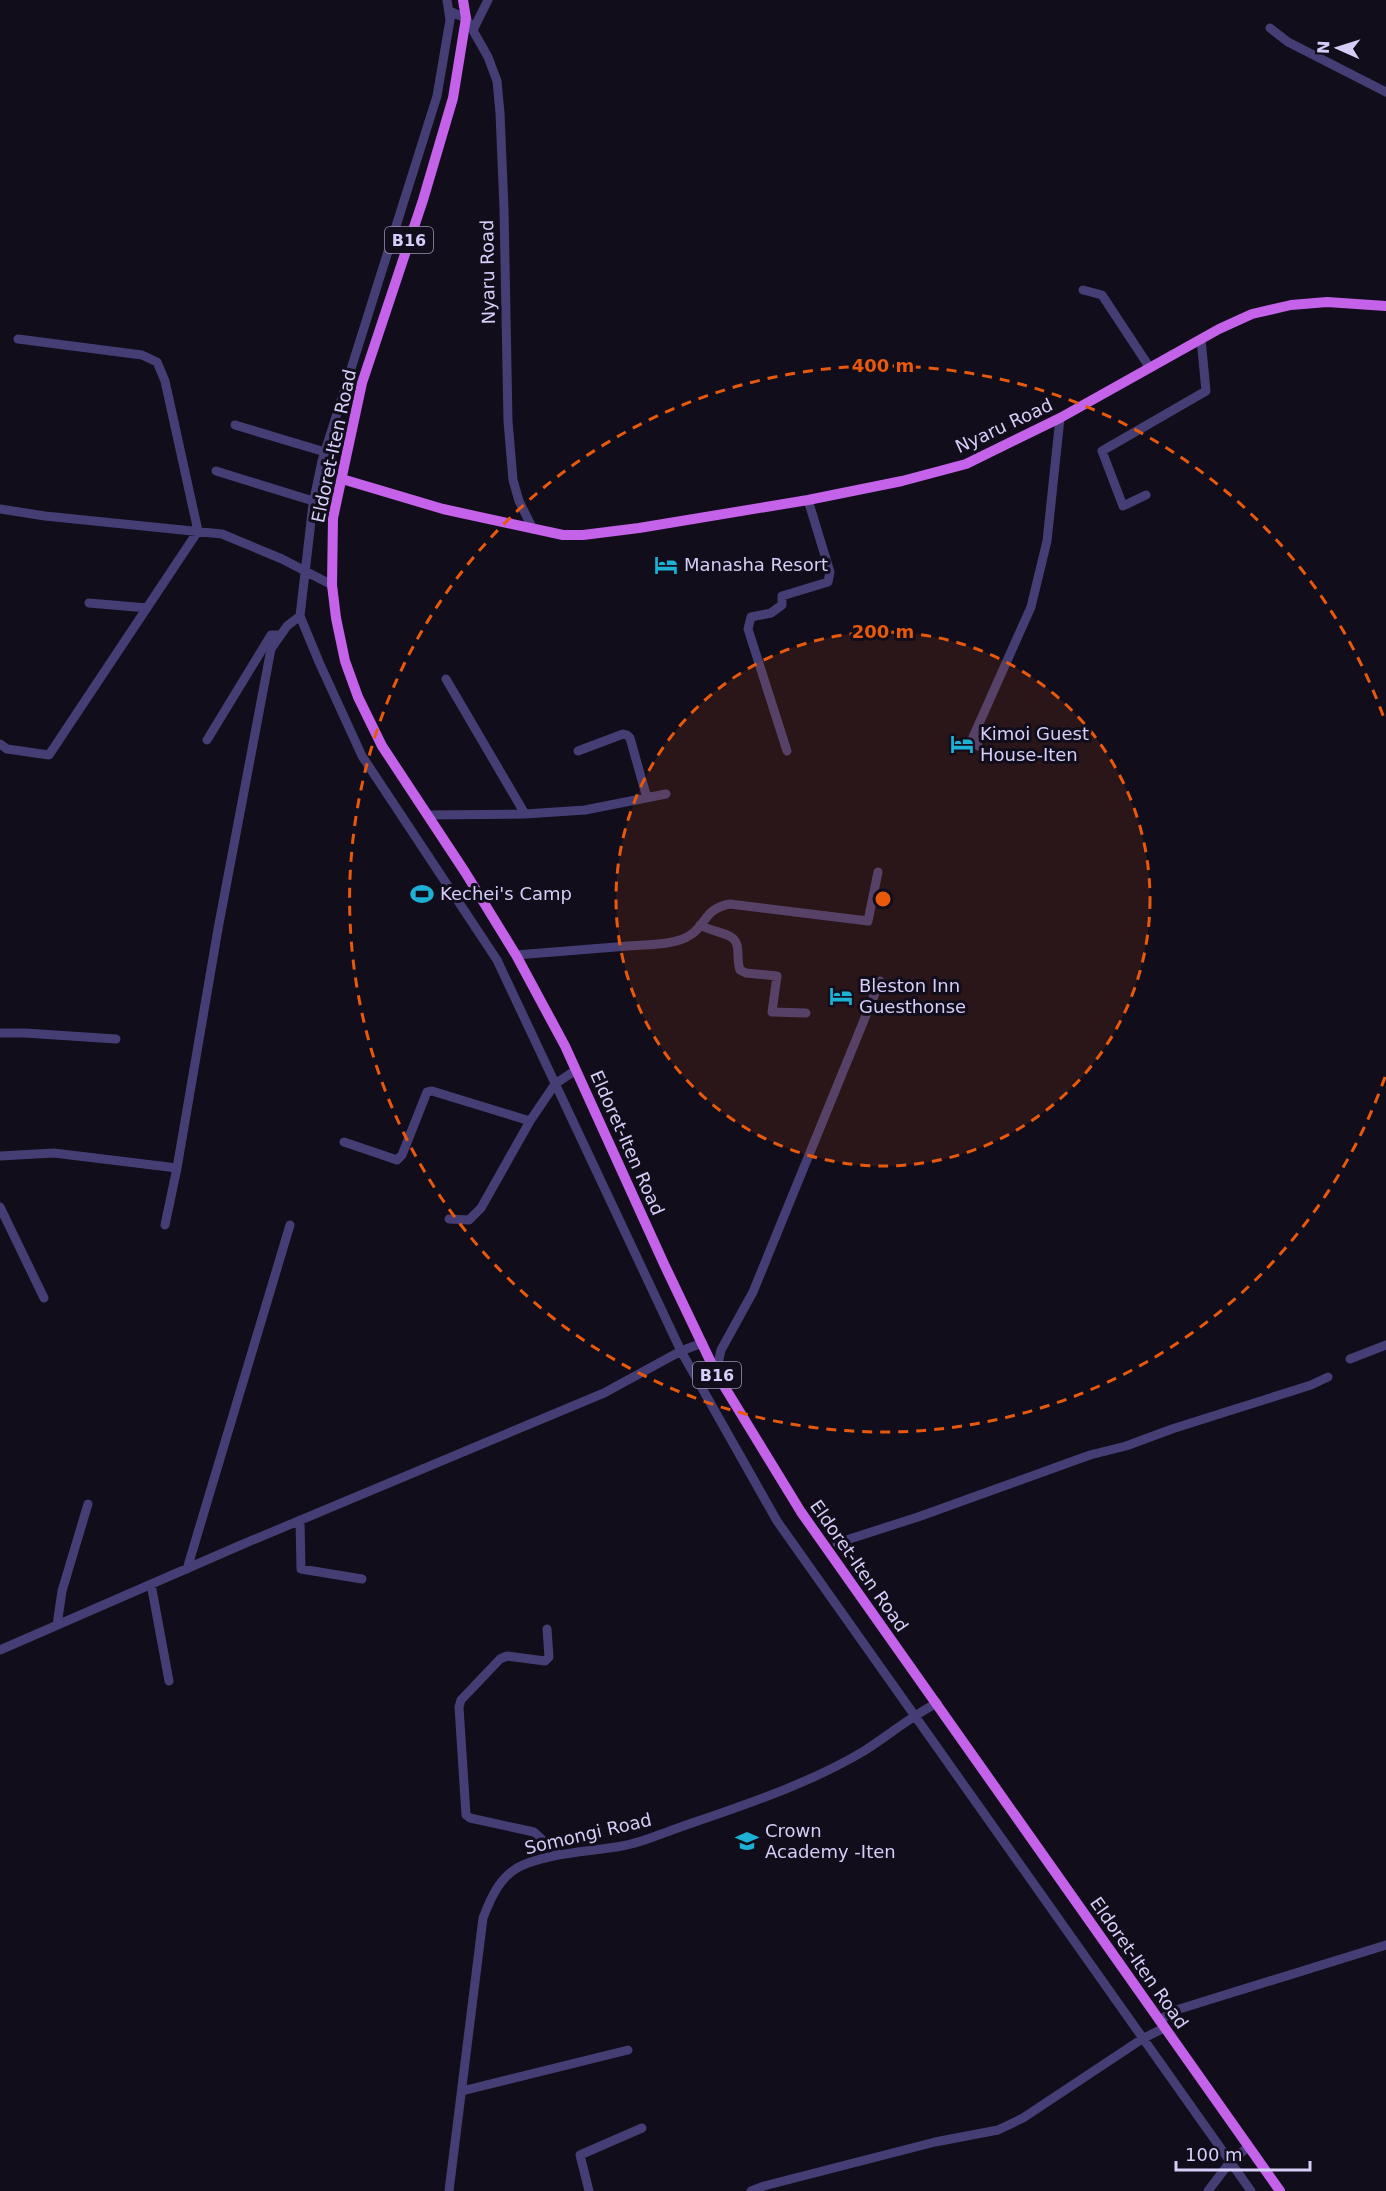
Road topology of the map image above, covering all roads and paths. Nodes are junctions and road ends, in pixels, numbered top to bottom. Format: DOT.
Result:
graph roads {
  1 [pos="447,0"];
  2 [pos="463,0"];
  3 [pos="484,2"];
  4 [pos="449,11"];
  5 [pos="466,18"];
  6 [pos="1270,28"];
  7 [pos="473,30"];
  8 [pos="1386,92"];
  9 [pos="402,206"];
  10 [pos="419,210"];
  11 [pos="1083,290"];
  12 [pos="1386,306"];
  13 [pos="18,339"];
  14 [pos="1201,339"];
  15 [pos="1150,368"];
  16 [pos="1060,418"];
  17 [pos="235,425"];
  18 [pos="325,452"];
  19 [pos="216,471"];
  20 [pos="342,479"];
  21 [pos="1146,495"];
  22 [pos="808,500"];
  23 [pos="313,501"];
  24 [pos="0,509"];
  25 [pos="538,529"];
  26 [pos="198,531"];
  27 [pos="305,572"];
  28 [pos="332,585"];
  29 [pos="89,603"];
  30 [pos="147,608"];
  31 [pos="300,616"];
  32 [pos="280,635"];
  33 [pos="446,679"];
  34 [pos="207,740"];
  35 [pos="0,744"];
  36 [pos="978,746"];
  37 [pos="578,751"];
  38 [pos="787,751"];
  39 [pos="666,794"];
  40 [pos="647,798"];
  41 [pos="525,814"];
  42 [pos="427,815"];
  43 [pos="878,872"];
  44 [pos="700,925"];
  45 [pos="516,955"];
  46 [pos="880,981"];
  47 [pos="806,1013"];
  48 [pos="0,1033"];
  49 [pos="116,1039"];
  50 [pos="576,1070"];
  51 [pos="555,1084"];
  52 [pos="530,1121"];
  53 [pos="344,1142"];
  54 [pos="0,1156"];
  55 [pos="177,1168"];
  56 [pos="0,1207"];
  57 [pos="449,1219"];
  58 [pos="165,1225"];
  59 [pos="290,1225"];
  60 [pos="44,1298"];
  61 [pos="702,1343"];
  62 [pos="1386,1345"];
  63 [pos="681,1351"];
  64 [pos="1350,1359"];
  65 [pos="716,1373"];
  66 [pos="1328,1377"];
  67 [pos="88,1504"];
  68 [pos="300,1520"];
  69 [pos="837,1544"];
  70 [pos="187,1569"];
  71 [pos="362,1579"];
  72 [pos="152,1584"];
  73 [pos="57,1625"];
  74 [pos="547,1629"];
  75 [pos="0,1650"];
  76 [pos="169,1681"];
  77 [pos="937,1703"];
  78 [pos="915,1714"];
  79 [pos="559,1856"];
  80 [pos="1386,1945"];
  81 [pos="1162,2024"];
  82 [pos="1142,2038"];
  83 [pos="628,2050"];
  84 [pos="462,2091"];
  85 [pos="642,2128"];
  86 [pos="1248,2147"];
  87 [pos="1230,2162"];
  88 [pos="449,2191"];
  89 [pos="589,2191"];
  90 [pos="752,2191"];
  91 [pos="1208,2191"];
  92 [pos="1251,2191"];
  93 [pos="1280,2191"];
  1 -- 4 [label="street"];
  2 -- 5 [label="main road, Eldoret-Iten Road / B16"];
  3 -- 7 [label="street"];
  4 -- 5 [label="street"];
  4 -- 9 [label="street"];
  5 -- 7 [label="street, Nyaru Road"];
  5 -- 10 [label="main road, Eldoret-Iten Road / B16"];
  6 -- 8 [label="street"];
  7 -- 25 [label="street, Nyaru Road"];
  9 -- 10 [label="street"];
  9 -- 18 [label="street"];
  10 -- 20 [label="main road, Eldoret-Iten Road / B16"];
  11 -- 15 [label="street"];
  12 -- 14 [label="main road, Nyaru Road"];
  13 -- 26 [label="street"];
  14 -- 15 [label="main road, Nyaru Road"];
  14 -- 21 [label="street"];
  15 -- 16 [label="main road, Nyaru Road"];
  16 -- 22 [label="main road, Nyaru Road"];
  16 -- 36 [label="street"];
  17 -- 18 [label="street"];
  18 -- 23 [label="street"];
  19 -- 23 [label="street"];
  20 -- 25 [label="main road"];
  20 -- 28 [label="main road, Eldoret-Iten Road / B16"];
  22 -- 25 [label="main road, Nyaru Road"];
  22 -- 38 [label="street"];
  23 -- 27 [label="street"];
  24 -- 26 [label="street"];
  26 -- 27 [label="street"];
  26 -- 30 [label="street"];
  27 -- 28 [label="street"];
  27 -- 31 [label="street"];
  28 -- 42 [label="main road, Eldoret-Iten Road / B16"];
  29 -- 30 [label="street"];
  30 -- 35 [label="street"];
  31 -- 32 [label="street"];
  31 -- 51 [label="street"];
  32 -- 34 [label="street"];
  32 -- 55 [label="street"];
  33 -- 41 [label="street"];
  37 -- 40 [label="street"];
  39 -- 40 [label="street"];
  40 -- 41 [label="street"];
  41 -- 42 [label="street"];
  42 -- 45 [label="main road, Eldoret-Iten Road / B16"];
  43 -- 44 [label="street"];
  44 -- 45 [label="street"];
  44 -- 47 [label="street"];
  45 -- 50 [label="main road, Eldoret-Iten Road / B16"];
  46 -- 65 [label="street"];
  48 -- 49 [label="street"];
  50 -- 51 [label="street"];
  50 -- 61 [label="main road, Eldoret-Iten Road / B16"];
  51 -- 52 [label="street"];
  51 -- 63 [label="street"];
  52 -- 53 [label="street"];
  52 -- 57 [label="street"];
  54 -- 55 [label="street"];
  55 -- 58 [label="street"];
  56 -- 60 [label="street"];
  59 -- 70 [label="street"];
  61 -- 63 [label="street"];
  61 -- 65 [label="main road, Eldoret-Iten Road / B16"];
  62 -- 64 [label="street"];
  63 -- 68 [label="street"];
  63 -- 78 [label="street"];
  65 -- 77 [label="main road, Eldoret-Iten Road / B16"];
  66 -- 69 [label="street"];
  67 -- 73 [label="street"];
  68 -- 70 [label="street"];
  68 -- 71 [label="street"];
  70 -- 72 [label="street"];
  72 -- 73 [label="street"];
  72 -- 76 [label="street"];
  73 -- 75 [label="street"];
  74 -- 79 [label="street"];
  77 -- 78 [label="street, Somongi Road"];
  77 -- 81 [label="main road, Eldoret-Iten Road / B16"];
  78 -- 79 [label="street, Somongi Road"];
  78 -- 82 [label="street"];
  79 -- 84 [label="street, Somongi Road"];
  80 -- 81 [label="street"];
  81 -- 82 [label="street"];
  81 -- 86 [label="main road, Eldoret-Iten Road / B16"];
  82 -- 87 [label="street"];
  82 -- 90 [label="street"];
  83 -- 84 [label="street"];
  84 -- 88 [label="street, Somongi Road"];
  85 -- 89 [label="street"];
  86 -- 87 [label="street"];
  86 -- 93 [label="main road, Eldoret-Iten Road / B16"];
  87 -- 91 [label="street"];
  87 -- 92 [label="street"];
}
